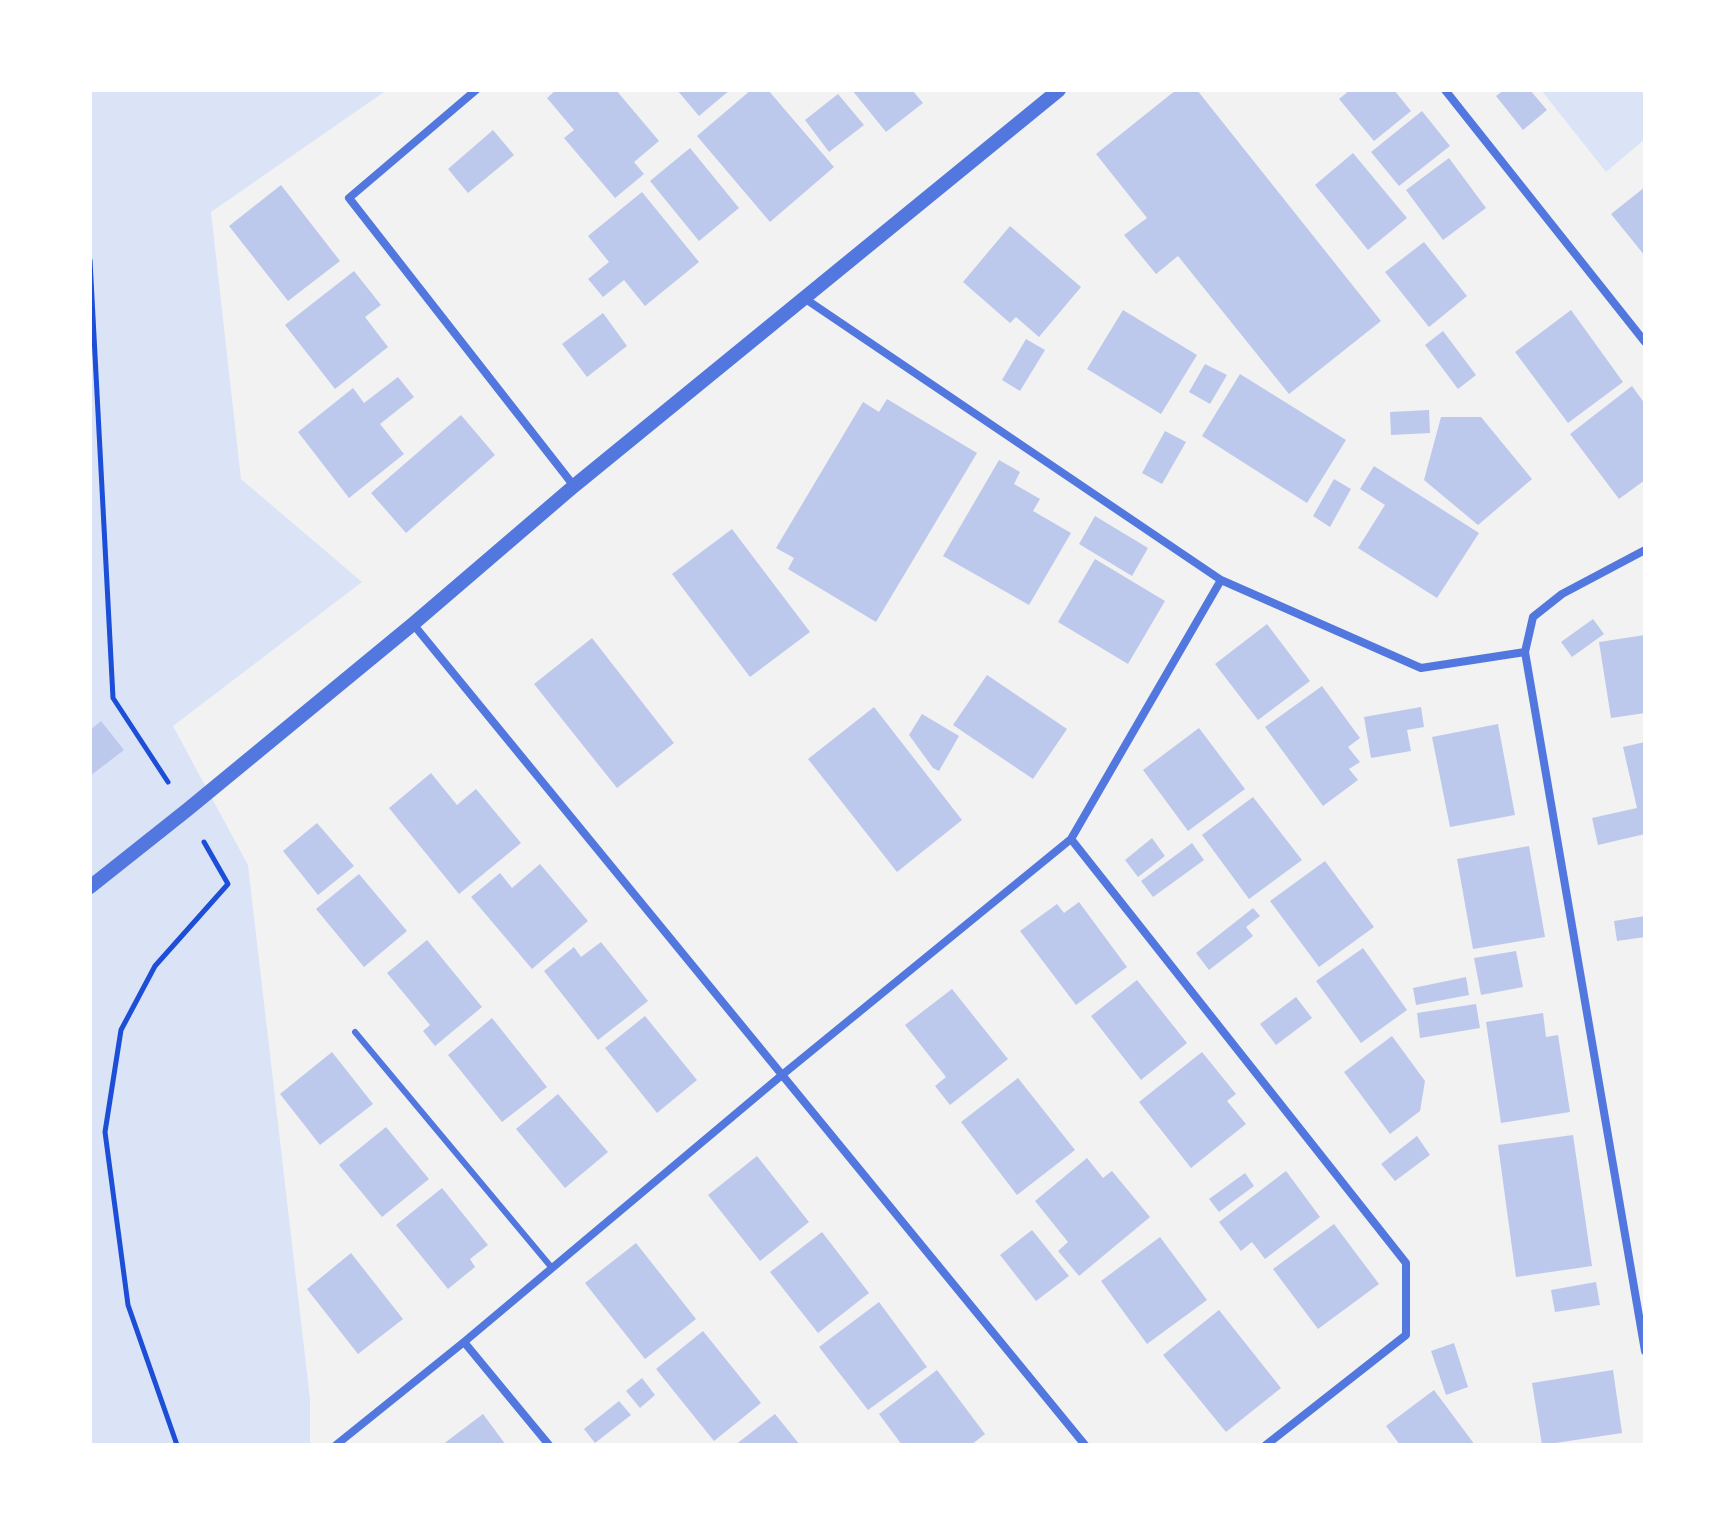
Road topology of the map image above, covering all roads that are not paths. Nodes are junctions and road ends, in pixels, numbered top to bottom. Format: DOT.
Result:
graph roads {
  1 [pos="476,90"];
  2 [pos="1059,90"];
  3 [pos="1445,90"];
  4 [pos="803,298"];
  5 [pos="1645,342"];
  6 [pos="574,486"];
  7 [pos="1645,550"];
  8 [pos="1221,580"];
  9 [pos="413,624"];
  10 [pos="1525,652"];
  11 [pos="1071,839"];
  12 [pos="90,887"];
  13 [pos="355,1032"];
  14 [pos="782,1075"];
  15 [pos="552,1268"];
  16 [pos="464,1342"];
  17 [pos="1645,1351"];
  18 [pos="336,1445"];
  19 [pos="549,1445"];
  20 [pos="1085,1445"];
  21 [pos="1266,1445"];
  1 -- 6 [label="street"];
  2 -- 4 [label="street"];
  3 -- 5 [label="street"];
  4 -- 6 [label="street"];
  4 -- 8 [label="street"];
  6 -- 9 [label="street"];
  7 -- 10 [label="street"];
  8 -- 10 [label="street"];
  8 -- 11 [label="street"];
  9 -- 12 [label="street"];
  9 -- 14 [label="street"];
  10 -- 17 [label="street"];
  11 -- 14 [label="street"];
  11 -- 21 [label="street"];
  13 -- 15 [label="lane"];
  14 -- 15 [label="street"];
  14 -- 20 [label="street"];
  15 -- 16 [label="street"];
  16 -- 18 [label="street"];
  16 -- 19 [label="street"];
}
